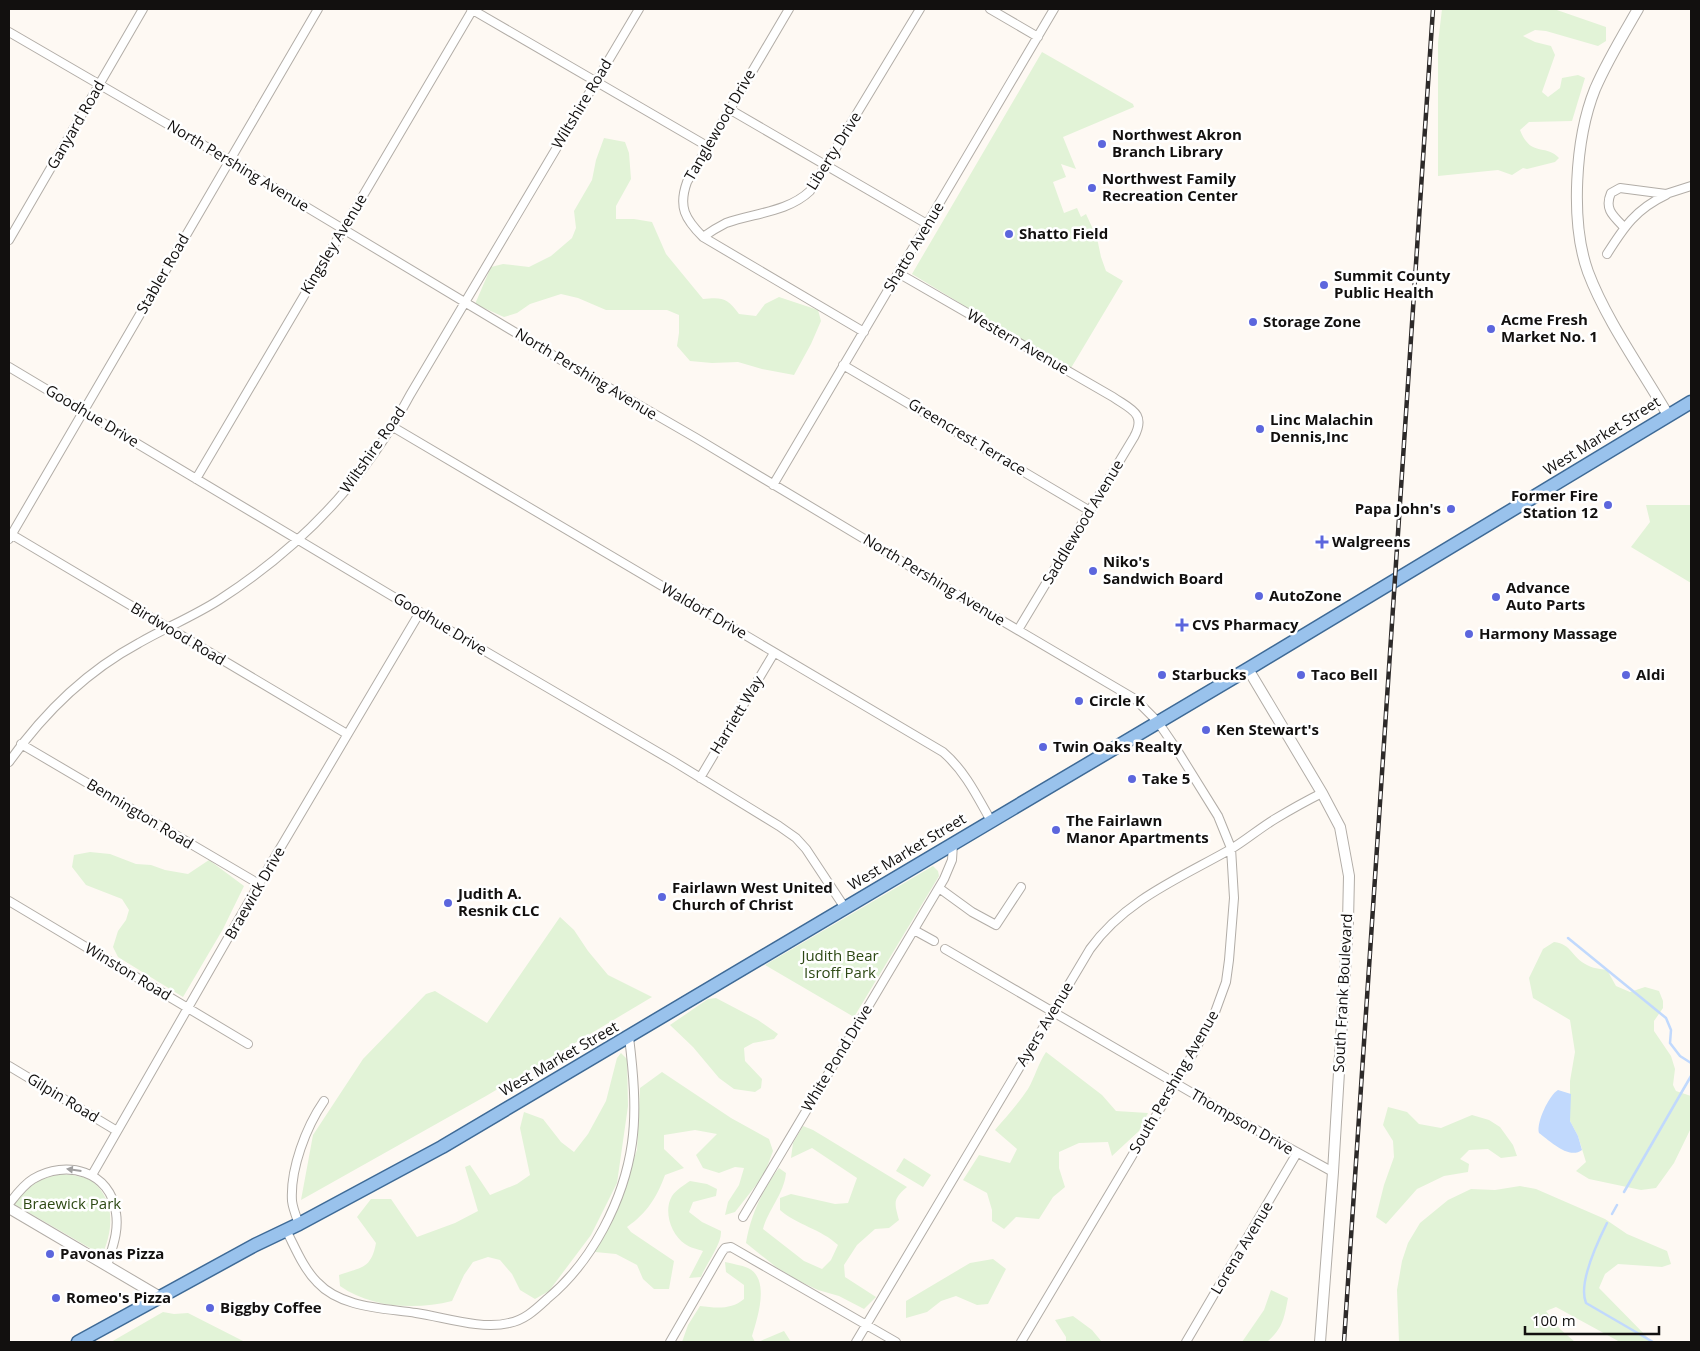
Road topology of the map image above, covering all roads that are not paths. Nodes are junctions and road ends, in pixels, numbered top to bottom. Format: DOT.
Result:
graph roads {
  1 [pos="143,9"];
  2 [pos="318,9"];
  3 [pos="472,9"];
  4 [pos="639,9"];
  5 [pos="788,9"];
  6 [pos="920,9"];
  7 [pos="990,9"];
  8 [pos="1054,9"];
  9 [pos="1638,9"];
  10 [pos="9,32"];
  11 [pos="1038,37"];
  12 [pos="596,81"];
  13 [pos="99,84"];
  14 [pos="730,109"];
  15 [pos="707,146"];
  16 [pos="228,160"];
  17 [pos="827,166"];
  18 [pos="1691,186"];
  19 [pos="1666,194"];
  20 [pos="927,224"];
  21 [pos="1624,227"];
  22 [pos="343,229"];
  23 [pos="702,237"];
  24 [pos="9,240"];
  25 [pos="1607,254"];
  26 [pos="898,273"];
  27 [pos="465,302"];
  28 [pos="864,332"];
  29 [pos="843,365"];
  30 [pos="9,367"];
  31 [pos="1691,402"];
  32 [pos="84,411"];
  33 [pos="1136,413"];
  34 [pos="1668,414"];
  35 [pos="393,427"];
  36 [pos="196,479"];
  37 [pos="773,485"];
  38 [pos="1090,511"];
  39 [pos="10,535"];
  40 [pos="298,540"];
  41 [pos="420,612"];
  42 [pos="168,628"];
  43 [pos="1018,630"];
  44 [pos="774,653"];
  45 [pos="1248,669"];
  46 [pos="1158,722"];
  47 [pos="347,734"];
  48 [pos="21,744"];
  49 [pos="9,762"];
  50 [pos="700,778"];
  51 [pos="1322,792"];
  52 [pos="991,821"];
  53 [pos="953,844"];
  54 [pos="1231,848"];
  55 [pos="259,884"];
  56 [pos="1021,887"];
  57 [pos="939,888"];
  58 [pos="9,900"];
  59 [pos="845,908"];
  60 [pos="914,930"];
  61 [pos="934,941"];
  62 [pos="945,949"];
  63 [pos="189,1008"];
  64 [pos="1052,1012"];
  65 [pos="629,1037"];
  66 [pos="248,1044"];
  67 [pos="9,1066"];
  68 [pos="1175,1083"];
  69 [pos="324,1101"];
  70 [pos="117,1131"];
  71 [pos="1297,1154"];
  72 [pos="1333,1172"];
  73 [pos="92,1175"];
  74 [pos="9,1204"];
  75 [pos="9,1208"];
  76 [pos="743,1217"];
  77 [pos="298,1224"];
  78 [pos="286,1230"];
  79 [pos="107,1266"];
  80 [pos="160,1297"];
  81 [pos="866,1325"];
  82 [pos="78,1342"];
  83 [pos="670,1342"];
  84 [pos="856,1342"];
  85 [pos="896,1342"];
  86 [pos="1021,1342"];
  87 [pos="1186,1342"];
  88 [pos="1320,1342"];
  1 -- 13 [label="street, Ganyard Road"];
  2 -- 16 [label="street, Stabler Road"];
  3 -- 12 [label="street"];
  3 -- 22 [label="street, Kingsley Avenue"];
  4 -- 12 [label="street, Wiltshire Road"];
  5 -- 14 [label="street, Tanglewood Drive"];
  6 -- 17 [label="street, Liberty Drive"];
  7 -- 11 [label="street"];
  8 -- 11 [label="street, Shatto Avenue"];
  9 -- 34 [label="street"];
  10 -- 13 [label="street, North Pershing Avenue"];
  11 -- 20 [label="street, Shatto Avenue"];
  12 -- 15 [label="street"];
  12 -- 27 [label="street, Wiltshire Road"];
  13 -- 16 [label="street, North Pershing Avenue"];
  13 -- 24 [label="street, Ganyard Road"];
  14 -- 15 [label="street, Tanglewood Drive"];
  14 -- 17 [label="street"];
  15 -- 23 [label="street, Tanglewood Drive"];
  16 -- 22 [label="street, North Pershing Avenue"];
  16 -- 32 [label="street, Stabler Road"];
  17 -- 20 [label="street"];
  17 -- 23 [label="street, Liberty Drive"];
  18 -- 19 [label="street"];
  19 -- 21 [label="street"];
  19 -- 21 [label="street"];
  20 -- 26 [label="street, Shatto Avenue"];
  21 -- 25 [label="street"];
  22 -- 27 [label="street, North Pershing Avenue"];
  22 -- 36 [label="street, Kingsley Avenue"];
  23 -- 28 [label="street, Tanglewood Drive"];
  26 -- 28 [label="street, Shatto Avenue"];
  26 -- 33 [label="street, Western Avenue"];
  27 -- 35 [label="street, Wiltshire Road"];
  27 -- 37 [label="street, North Pershing Avenue"];
  28 -- 29 [label="street, Shatto Avenue"];
  29 -- 37 [label="street, Shatto Avenue"];
  29 -- 38 [label="street, Greencrest Terrace"];
  30 -- 32 [label="street, Goodhue Drive"];
  31 -- 34 [label="main road, West Market Street"];
  32 -- 36 [label="street, Goodhue Drive"];
  32 -- 39 [label="street, Stabler Road"];
  33 -- 38 [label="street, Saddlewood Avenue"];
  34 -- 45 [label="main road, West Market Street"];
  35 -- 40 [label="street, Wiltshire Road"];
  35 -- 44 [label="street, Waldorf Drive"];
  36 -- 40 [label="street, Goodhue Drive"];
  37 -- 43 [label="street, North Pershing Avenue"];
  38 -- 43 [label="street, Saddlewood Avenue"];
  39 -- 42 [label="street, Birdwood Road"];
  40 -- 41 [label="street, Goodhue Drive"];
  40 -- 42 [label="street, Wiltshire Road"];
  41 -- 47 [label="street, Braewick Drive"];
  41 -- 50 [label="street, Goodhue Drive"];
  42 -- 47 [label="street, Birdwood Road"];
  42 -- 48 [label="street, Wiltshire Road"];
  43 -- 46 [label="street, North Pershing Avenue"];
  44 -- 50 [label="street, Harriett Way"];
  44 -- 52 [label="street, Waldorf Drive"];
  45 -- 46 [label="main road, West Market Street"];
  45 -- 51 [label="street, South Frank Boulevard"];
  46 -- 52 [label="main road, West Market Street"];
  46 -- 54 [label="street, South Pershing Avenue"];
  47 -- 55 [label="street, Braewick Drive"];
  48 -- 49 [label="street, Wiltshire Road"];
  48 -- 55 [label="street, Bennington Road"];
  50 -- 59 [label="street, Goodhue Drive"];
  51 -- 54 [label="street, Ayers Avenue"];
  51 -- 72 [label="street, South Frank Boulevard"];
  52 -- 53 [label="main road, West Market Street"];
  53 -- 57 [label="street, White Pond Drive"];
  53 -- 59 [label="main road, West Market Street"];
  54 -- 64 [label="street, Ayers Avenue"];
  54 -- 68 [label="street, South Pershing Avenue"];
  55 -- 63 [label="street, Braewick Drive"];
  56 -- 57 [label="street"];
  57 -- 60 [label="street, White Pond Drive"];
  58 -- 63 [label="street, Winston Road"];
  59 -- 65 [label="main road, West Market Street"];
  60 -- 61 [label="street"];
  60 -- 76 [label="street, White Pond Drive"];
  62 -- 64 [label="street, Thompson Drive"];
  63 -- 66 [label="street, Winston Road"];
  63 -- 70 [label="street, Braewick Drive"];
  64 -- 68 [label="street, Thompson Drive"];
  64 -- 81 [label="street, Ayers Avenue"];
  65 -- 77 [label="main road, West Market Street"];
  65 -- 78 [label="street"];
  67 -- 70 [label="street, Gilpin Road"];
  68 -- 71 [label="street, Thompson Drive"];
  68 -- 86 [label="street, South Pershing Avenue"];
  69 -- 77 [label="street"];
  70 -- 73 [label="street, Braewick Drive"];
  71 -- 72 [label="street, Thompson Drive"];
  71 -- 87 [label="street, Lorena Avenue"];
  72 -- 88 [label="street, South Frank Boulevard"];
  73 -- 74 [label="street, one-way"];
  73 -- 79 [label="street"];
  75 -- 79 [label="street"];
  77 -- 78 [label="main road, West Market Street"];
  78 -- 80 [label="main road, West Market Street"];
  79 -- 80 [label="street"];
  80 -- 82 [label="main road, West Market Street"];
  81 -- 83 [label="street"];
  81 -- 84 [label="street, Ayers Avenue"];
  81 -- 85 [label="street"];
}
